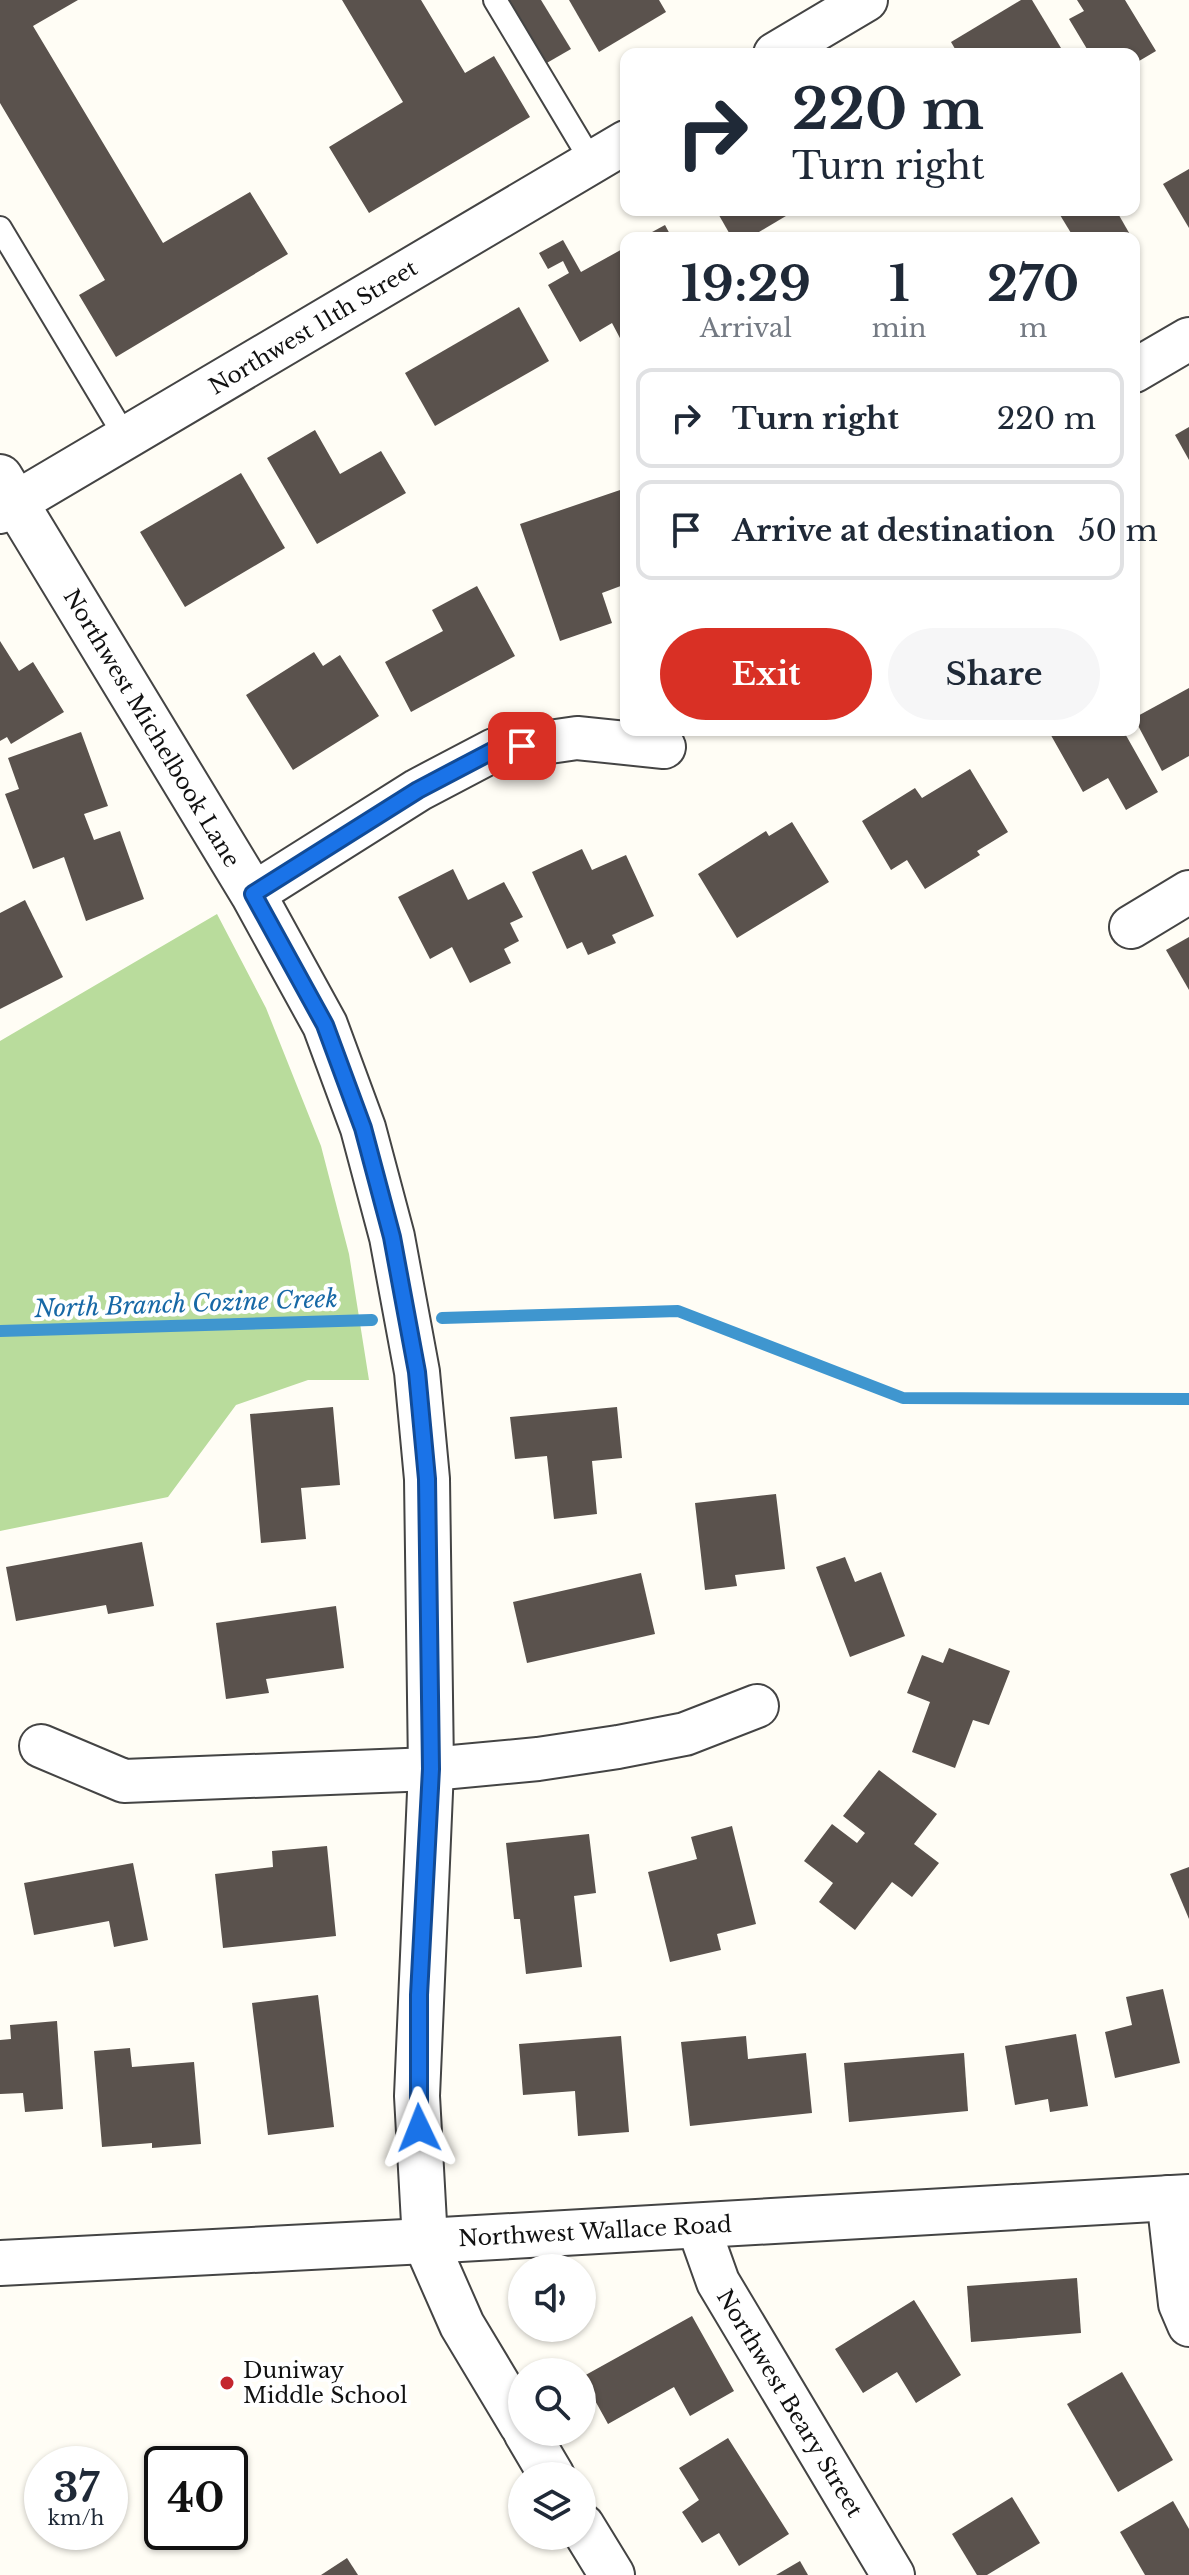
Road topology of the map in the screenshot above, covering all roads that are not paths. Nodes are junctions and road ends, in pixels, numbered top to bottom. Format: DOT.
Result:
graph roads {
  1 [pos="495,0"];
  2 [pos="866,0"];
  3 [pos="785,48"];
  4 [pos="609,152"];
  5 [pos="0,228"];
  6 [pos="1189,339"];
  7 [pos="1140,368"];
  8 [pos="126,438"];
  9 [pos="5,497"];
  10 [pos="664,747"];
  11 [pos="1189,892"];
  12 [pos="253,894"];
  13 [pos="1131,927"];
  14 [pos="757,1706"];
  15 [pos="41,1746"];
  16 [pos="431,1769"];
  17 [pos="1178,2197"];
  18 [pos="698,2226"];
  19 [pos="425,2241"];
  20 [pos="0,2263"];
  21 [pos="1189,2325"];
  22 [pos="508,2402"];
  23 [pos="596,2549"];
  24 [pos="612,2575"];
  25 [pos="893,2575"];
  1 -- 4 [label="lane"];
  2 -- 3 [label="street"];
  4 -- 8 [label="street, Northwest 11th Street"];
  5 -- 8 [label="lane"];
  6 -- 7 [label="street"];
  8 -- 9 [label="street, Northwest 11th Street"];
  9 -- 12 [label="street, Northwest Michelbook Lane"];
  10 -- 12 [label="street"];
  11 -- 13 [label="street"];
  12 -- 16 [label="street, Northwest Michelbook Lane"];
  14 -- 16 [label="street"];
  15 -- 16 [label="street"];
  16 -- 19 [label="street, Northwest Michelbook Lane"];
  17 -- 18 [label="street, Northwest Wallace Road"];
  17 -- 21 [label="street"];
  18 -- 19 [label="street, Northwest Wallace Road"];
  18 -- 25 [label="street, Northwest Beary Street"];
  19 -- 20 [label="street, Northwest Wallace Road"];
  19 -- 22 [label="street, Northwest Michelbook Lane"];
  23 -- 24 [label="street"];
}
